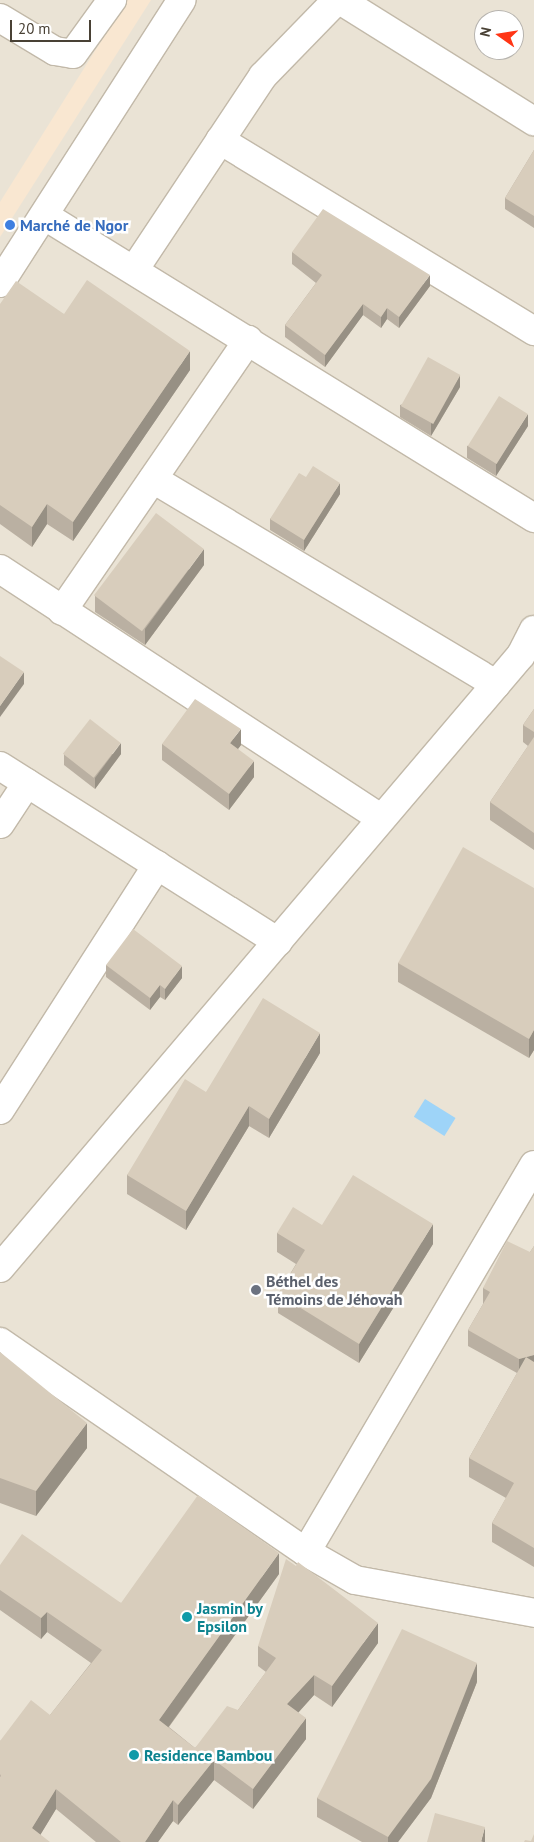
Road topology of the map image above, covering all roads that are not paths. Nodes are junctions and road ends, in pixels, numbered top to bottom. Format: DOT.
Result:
graph roads {
  1 [pos="112,0"];
  2 [pos="182,0"];
  3 [pos="338,0"];
  4 [pos="0,18"];
  5 [pos="534,121"];
  6 [pos="220,140"];
  7 [pos="46,216"];
  8 [pos="134,270"];
  9 [pos="0,283"];
  10 [pos="534,331"];
  11 [pos="248,340"];
  12 [pos="153,479"];
  13 [pos="534,518"];
  14 [pos="0,569"];
  15 [pos="62,611"];
  16 [pos="534,630"];
  17 [pos="496,684"];
  18 [pos="0,766"];
  19 [pos="27,783"];
  20 [pos="381,818"];
  21 [pos="0,824"];
  22 [pos="157,865"];
  23 [pos="278,942"];
  24 [pos="0,1110"];
  25 [pos="534,1166"];
  26 [pos="0,1268"];
  27 [pos="0,1342"];
  28 [pos="306,1552"];
  29 [pos="534,1613"];
  1 -- 4 [label="street"];
  2 -- 7 [label="street"];
  3 -- 5 [label="street"];
  3 -- 6 [label="street"];
  6 -- 8 [label="street"];
  6 -- 10 [label="street"];
  7 -- 8 [label="street"];
  7 -- 9 [label="street"];
  8 -- 11 [label="street"];
  11 -- 12 [label="street"];
  11 -- 13 [label="street"];
  12 -- 15 [label="street"];
  12 -- 17 [label="street"];
  14 -- 15 [label="street"];
  15 -- 20 [label="street"];
  16 -- 17 [label="street"];
  17 -- 20 [label="street"];
  18 -- 19 [label="street"];
  19 -- 21 [label="street"];
  19 -- 22 [label="street"];
  20 -- 23 [label="street"];
  22 -- 23 [label="street"];
  22 -- 24 [label="street"];
  23 -- 26 [label="street"];
  25 -- 28 [label="street"];
  27 -- 28 [label="street"];
  28 -- 29 [label="street"];
}
